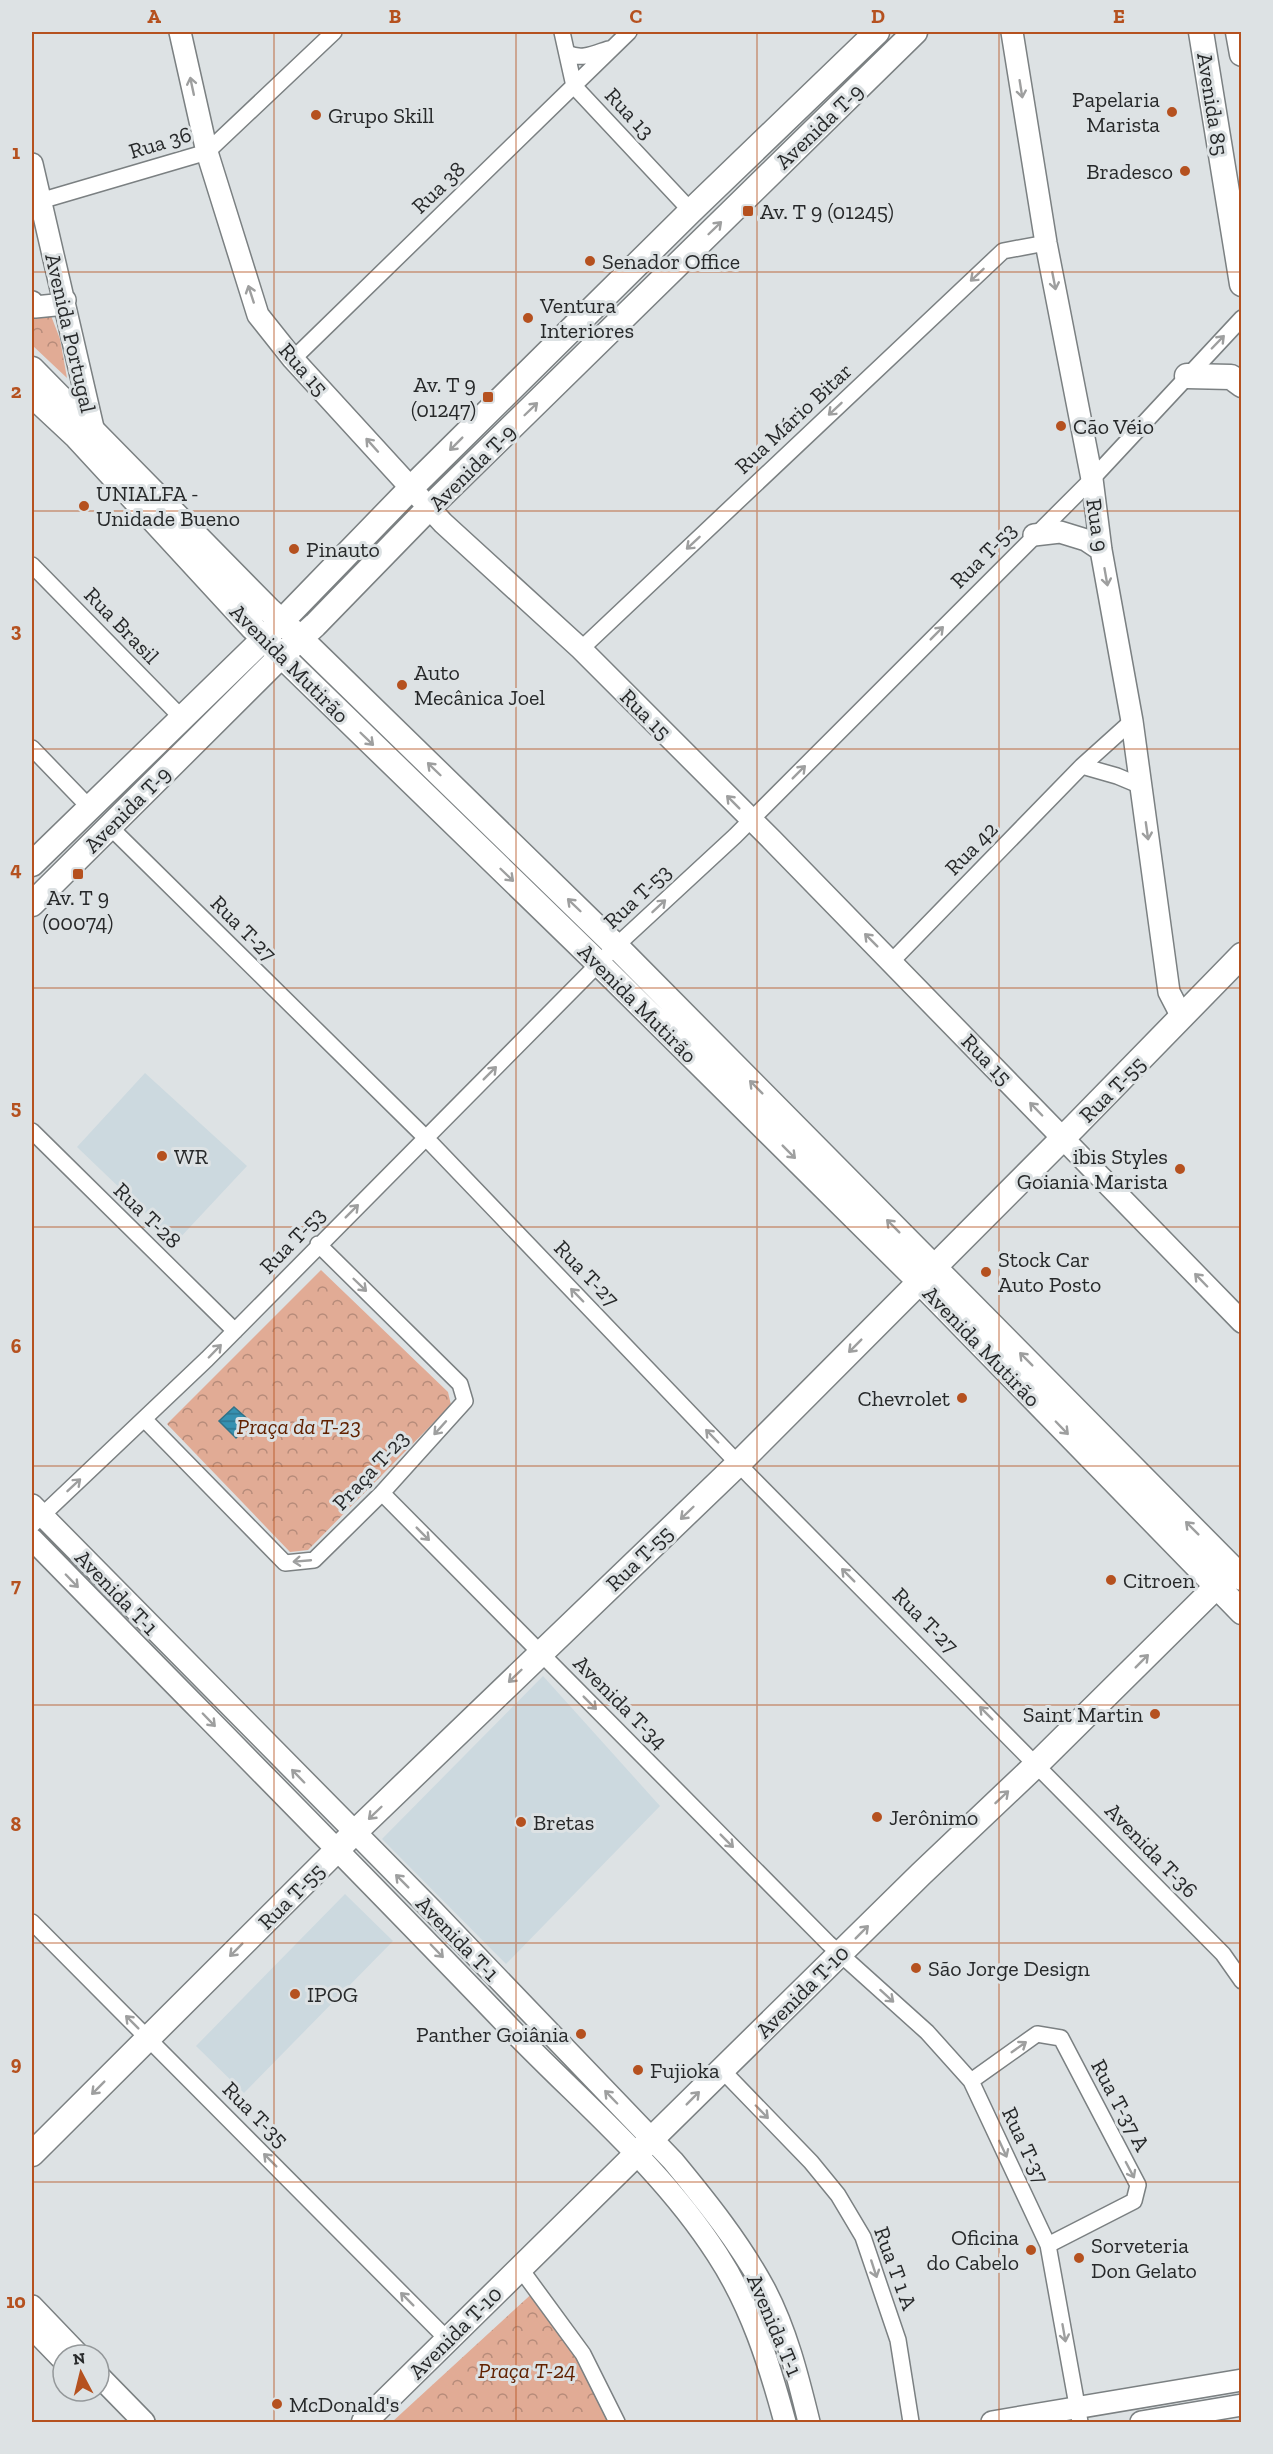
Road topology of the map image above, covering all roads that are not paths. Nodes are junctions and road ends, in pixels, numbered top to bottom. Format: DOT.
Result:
graph roads {
  1 [pos="180,32"];
  2 [pos="333,32"];
  3 [pos="562,32"];
  4 [pos="629,32"];
  5 [pos="877,32"];
  6 [pos="915,32"];
  7 [pos="1012,32"];
  8 [pos="1201,32"];
  9 [pos="1238,32"];
  10 [pos="614,47"];
  11 [pos="567,53"];
  12 [pos="1242,54"];
  13 [pos="574,86"];
  14 [pos="207,152"];
  15 [pos="32,164"];
  16 [pos="36,205"];
  17 [pos="692,211"];
  18 [pos="1046,243"];
  19 [pos="1242,284"];
  20 [pos="64,300"];
  21 [pos="32,302"];
  22 [pos="1242,318"];
  23 [pos="293,359"];
  24 [pos="32,369"];
  25 [pos="1187,376"];
  26 [pos="1242,385"];
  27 [pos="32,395"];
  28 [pos="94,432"];
  29 [pos="1092,479"];
  30 [pos="411,488"];
  31 [pos="429,508"];
  32 [pos="1034,535"];
  33 [pos="1101,550"];
  34 [pos="32,565"];
  35 [pos="282,621"];
  36 [pos="263,638"];
  37 [pos="301,639"];
  38 [pos="581,649"];
  39 [pos="282,656"];
  40 [pos="181,717"];
  41 [pos="1132,721"];
  42 [pos="32,748"];
  43 [pos="1082,766"];
  44 [pos="1141,786"];
  45 [pos="89,807"];
  46 [pos="751,820"];
  47 [pos="110,827"];
  48 [pos="32,864"];
  49 [pos="32,904"];
  50 [pos="616,946"];
  51 [pos="1242,955"];
  52 [pos="892,961"];
  53 [pos="598,963"];
  54 [pos="1182,1017"];
  55 [pos="32,1131"];
  56 [pos="426,1138"];
  57 [pos="1064,1138"];
  58 [pos="318,1244"];
  59 [pos="927,1274"];
  60 [pos="1242,1322"];
  61 [pos="235,1331"];
  62 [pos="145,1420"];
  63 [pos="739,1463"];
  64 [pos="381,1493"];
  65 [pos="35,1515"];
  66 [pos="32,1539"];
  67 [pos="1239,1570"];
  68 [pos="1216,1587"];
  69 [pos="1242,1612"];
  70 [pos="540,1652"];
  71 [pos="1032,1759"];
  72 [pos="345,1841"];
  73 [pos="32,1922"];
  74 [pos="834,1948"];
  75 [pos="1242,1981"];
  76 [pos="148,2037"];
  77 [pos="722,2070"];
  78 [pos="971,2081"];
  79 [pos="644,2147"];
  80 [pos="32,2154"];
  81 [pos="1048,2245"];
  82 [pos="520,2268"];
  83 [pos="32,2306"];
  84 [pos="32,2328"];
  85 [pos="448,2340"];
  86 [pos="67,2343"];
  87 [pos="51,2348"];
  88 [pos="1242,2380"];
  89 [pos="111,2388"];
  90 [pos="105,2403"];
  91 [pos="1242,2405"];
  92 [pos="1079,2415"];
  93 [pos="124,2422"];
  94 [pos="144,2422"];
  95 [pos="364,2422"];
  96 [pos="617,2422"];
  97 [pos="785,2422"];
  98 [pos="809,2422"];
  99 [pos="911,2422"];
  100 [pos="992,2422"];
  101 [pos="1141,2422"];
  14 -- 1 [label="main road, Rua 15, one-way"];
  2 -- 14 [label="street, Rua 36"];
  3 -- 11 [label="street, Rua 13"];
  4 -- 10 [label="street, Rua 38"];
  5 -- 17 [label="main road, Avenida T-9"];
  31 -- 6 [label="main road, Avenida T-9, one-way"];
  7 -- 18 [label="main road, Rua 9, one-way"];
  8 -- 19 [label="main road, Avenida 85"];
  9 -- 12 [label="main road, Avenida 85"];
  10 -- 11 [label="street, Rua 38"];
  10 -- 13 [label="street, Rua 38"];
  11 -- 13 [label="street, Rua 13"];
  13 -- 17 [label="street, Rua 13"];
  13 -- 23 [label="street, Rua 38"];
  14 -- 16 [label="street, Rua 36"];
  23 -- 14 [label="main road, Rua 15, one-way"];
  15 -- 16 [label="main road, Avenida Portugal"];
  16 -- 20 [label="main road, Avenida Portugal"];
  17 -- 30 [label="main road, Avenida T-9, one-way"];
  18 -- 29 [label="main road, Rua 9, one-way"];
  18 -- 38 [label="street, Rua Mário Bitar, one-way"];
  20 -- 21 [label="main road"];
  20 -- 28 [label="main road, Avenida Portugal"];
  25 -- 22 [label="street, Rua T-53, one-way"];
  30 -- 23 [label="main road, Rua 15, one-way"];
  24 -- 28 [label="main road, Avenida Mutirão"];
  25 -- 26 [label="main road"];
  25 -- 29 [label="street, Rua T-53"];
  27 -- 36 [label="main road, Avenida Mutirão"];
  28 -- 35 [label="main road, Avenida Mutirão"];
  29 -- 32 [label="street, Rua T-53"];
  29 -- 33 [label="main road, Rua 9"];
  30 -- 31 [label="main road, Rua 15"];
  30 -- 35 [label="main road, Avenida T-9"];
  31 -- 37 [label="main road, Avenida T-9"];
  31 -- 38 [label="main road, Rua 15"];
  32 -- 33 [label="main road"];
  46 -- 32 [label="street, Rua T-53, one-way"];
  33 -- 41 [label="main road, Rua 9, one-way"];
  34 -- 40 [label="street, Rua Brasil"];
  35 -- 36 [label="main road, Avenida T-9"];
  35 -- 37 [label="main road, Avenida Mutirão"];
  36 -- 39 [label="main road, Avenida Mutirão"];
  36 -- 40 [label="main road, Avenida T-9"];
  37 -- 39 [label="main road, Avenida T-9"];
  50 -- 37 [label="main road, Avenida Mutirão, one-way"];
  46 -- 38 [label="main road, Rua 15, one-way"];
  39 -- 47 [label="main road, Avenida T-9"];
  39 -- 53 [label="main road, Avenida Mutirão, one-way"];
  40 -- 45 [label="main road, Avenida T-9"];
  41 -- 43 [label="street, Rua 42"];
  41 -- 44 [label="main road, Rua 9"];
  42 -- 45 [label="street"];
  43 -- 44 [label="street"];
  43 -- 52 [label="street, Rua 42"];
  44 -- 54 [label="main road, Rua 9, one-way"];
  45 -- 48 [label="main road, Avenida T-9"];
  50 -- 46 [label="street, Rua T-53, one-way"];
  52 -- 46 [label="main road, Rua 15, one-way"];
  47 -- 49 [label="main road, Avenida T-9"];
  47 -- 56 [label="street, Rua T-27"];
  50 -- 53 [label="street, Rua T-53"];
  59 -- 50 [label="main road, Avenida Mutirão, one-way"];
  51 -- 54 [label="main road, Rua T-55"];
  57 -- 52 [label="main road, Rua 15, one-way"];
  56 -- 53 [label="street, Rua T-53, one-way"];
  53 -- 59 [label="main road, Avenida Mutirão, one-way"];
  54 -- 57 [label="main road, Rua T-55"];
  55 -- 61 [label="street, Rua T-28"];
  58 -- 56 [label="street, Rua T-53, one-way"];
  63 -- 56 [label="street, Rua T-27, one-way"];
  57 -- 59 [label="main road, Rua T-55"];
  60 -- 57 [label="main road, Rua 15, one-way"];
  58 -- 61 [label="street, Rua T-53"];
  58 -- 64 [label="street, Praça T-23, one-way"];
  59 -- 63 [label="main road, Rua T-55, one-way"];
  67 -- 59 [label="main road, Avenida Mutirão, one-way"];
  59 -- 68 [label="main road, Avenida Mutirão, one-way"];
  62 -- 61 [label="street, Rua T-53, one-way"];
  64 -- 62 [label="street, Praça T-23, one-way"];
  65 -- 62 [label="street, Rua T-53, one-way"];
  63 -- 70 [label="main road, Rua T-55, one-way"];
  71 -- 63 [label="street, Rua T-27, one-way"];
  64 -- 70 [label="street, Avenida T-34, one-way"];
  72 -- 65 [label="main road, Avenida T-1, one-way"];
  66 -- 72 [label="main road, Avenida T-1, one-way"];
  67 -- 68 [label="main road, Avenida T-10"];
  68 -- 69 [label="main road, Avenida Mutirão"];
  71 -- 68 [label="main road, Avenida T-10, one-way"];
  70 -- 72 [label="main road, Rua T-55, one-way"];
  70 -- 74 [label="street, Avenida T-34, one-way"];
  74 -- 71 [label="main road, Avenida T-10, one-way"];
  71 -- 75 [label="street, Avenida T-36"];
  72 -- 76 [label="main road, Rua T-55, one-way"];
  72 -- 79 [label="main road, Avenida T-1"];
  76 -- 73 [label="street, Rua T-35, one-way"];
  74 -- 77 [label="main road, Avenida T-10"];
  74 -- 78 [label="street, Rua T-37, one-way"];
  76 -- 80 [label="main road, Rua T-55, one-way"];
  85 -- 76 [label="street, Rua T-35, one-way"];
  79 -- 77 [label="main road, Avenida T-10, one-way"];
  77 -- 99 [label="street, Rua T 1 A, one-way"];
  78 -- 81 [label="street, Rua T-37, one-way"];
  78 -- 81 [label="street, Rua T-37 A, one-way"];
  79 -- 82 [label="main road, Avenida T-10"];
  79 -- 97 [label="main road, Avenida T-1"];
  79 -- 98 [label="main road, Avenida T-1"];
  81 -- 92 [label="street, Rua T-37, one-way"];
  82 -- 85 [label="main road, Avenida T-10"];
  82 -- 96 [label="street"];
  83 -- 86 [label="main road"];
  84 -- 87 [label="main road"];
  85 -- 95 [label="main road, Avenida T-10"];
  88 -- 92 [label="main road"];
  89 -- 94 [label="main road"];
  90 -- 93 [label="main road"];
  91 -- 101 [label="main road"];
  92 -- 100 [label="main road"];
}
